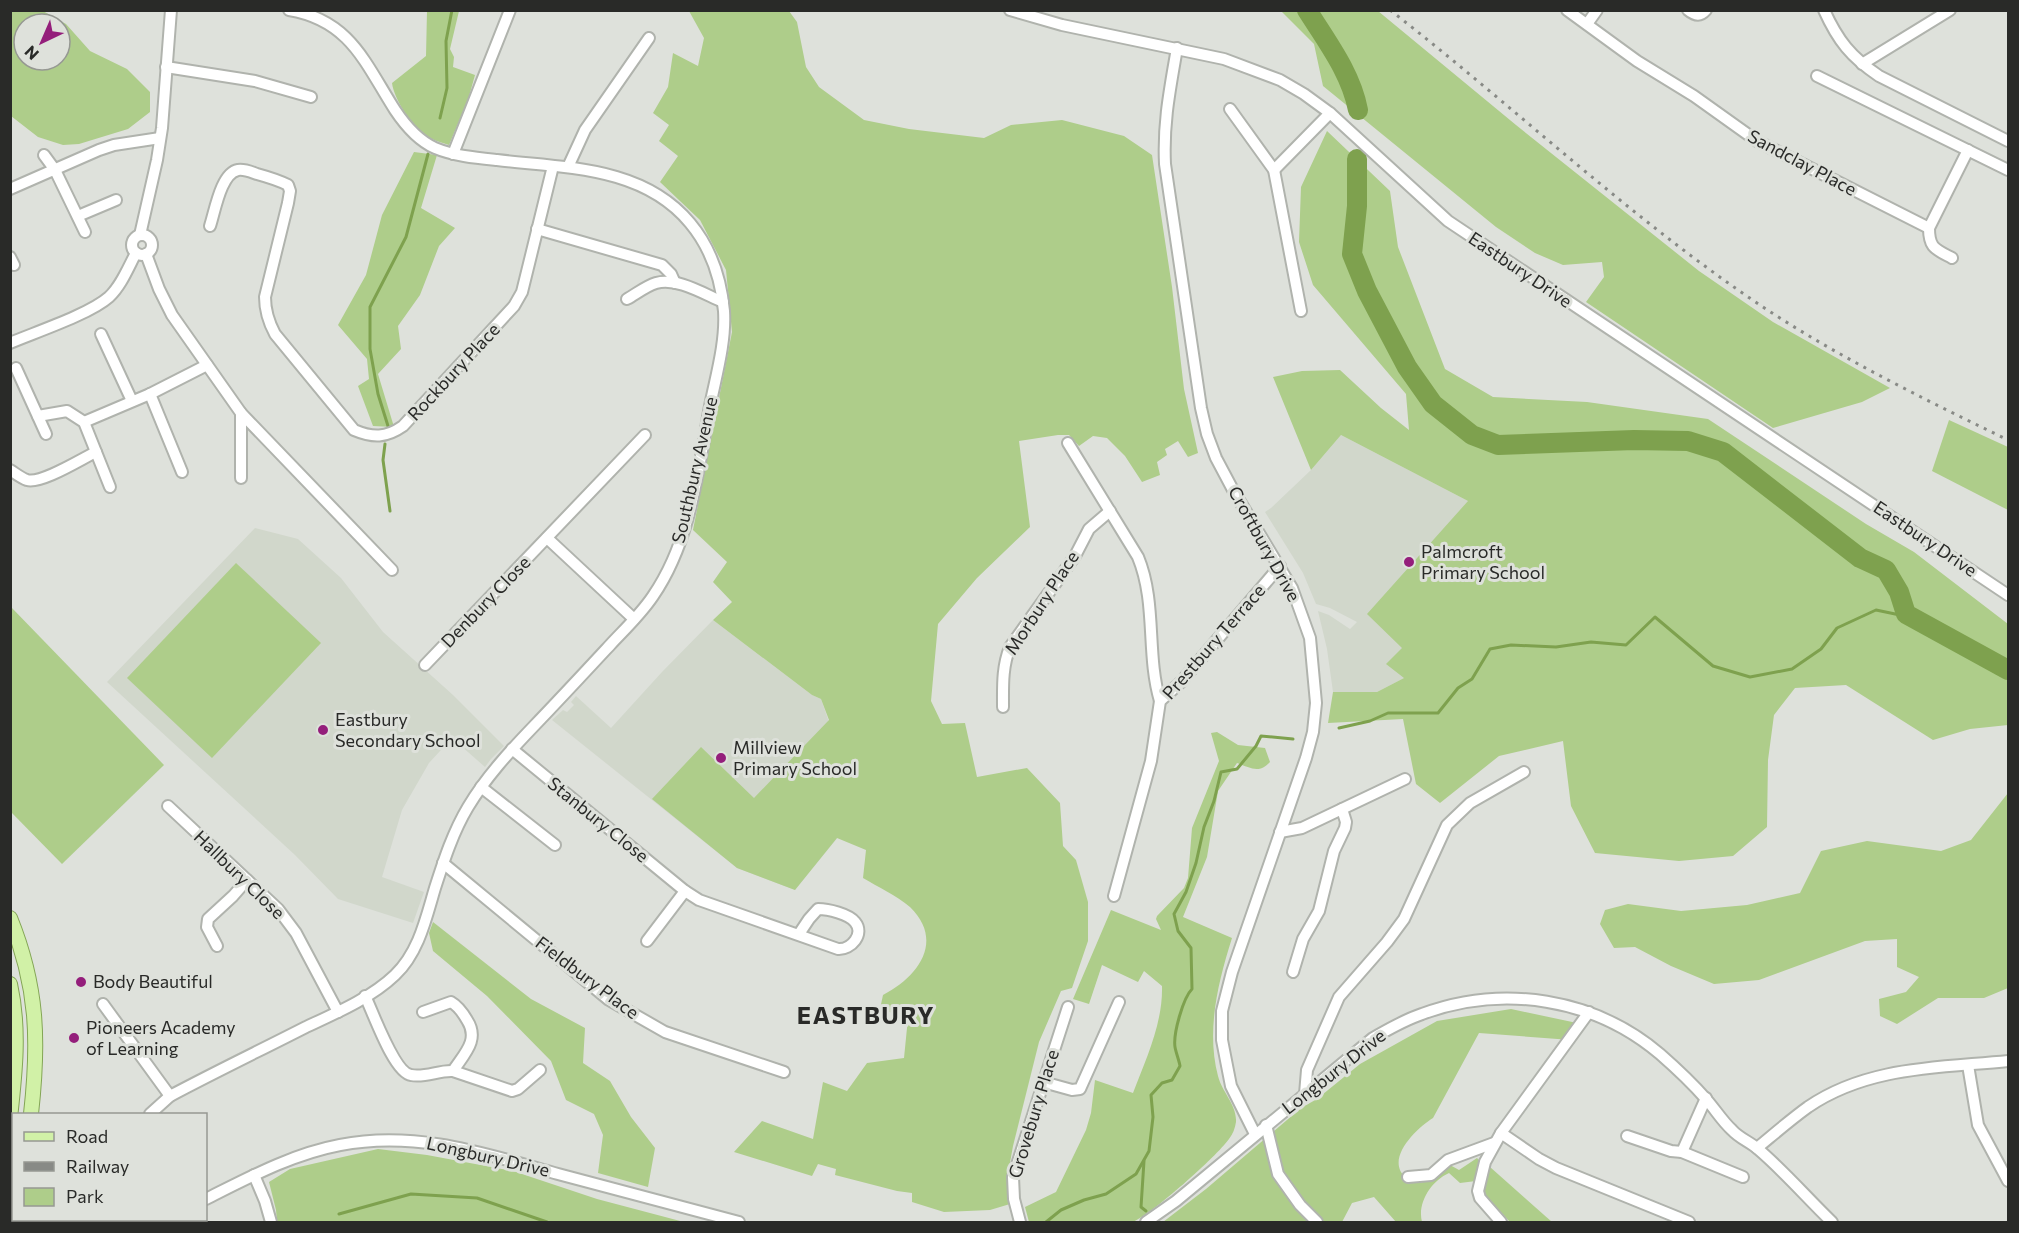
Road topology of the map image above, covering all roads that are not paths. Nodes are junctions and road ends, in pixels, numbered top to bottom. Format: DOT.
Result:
graph roads {
  1 [pos="171,10"];
  2 [pos="289,10"];
  3 [pos="510,10"];
  4 [pos="1010,10"];
  5 [pos="1567,10"];
  6 [pos="1597,10"];
  7 [pos="1688,10"];
  8 [pos="1706,10"];
  9 [pos="1824,10"];
  10 [pos="1950,10"];
  11 [pos="1587,24"];
  12 [pos="649,38"];
  13 [pos="1177,48"];
  14 [pos="1862,64"];
  15 [pos="166,67"];
  16 [pos="1817,76"];
  17 [pos="310,97"];
  18 [pos="1230,109"];
  19 [pos="1330,113"];
  20 [pos="160,138"];
  21 [pos="2008,141"];
  22 [pos="1968,150"];
  23 [pos="453,154"];
  24 [pos="44,155"];
  25 [pos="553,166"];
  26 [pos="568,167"];
  27 [pos="55,170"];
  28 [pos="1274,170"];
  29 [pos="2008,170"];
  30 [pos="10,189"];
  31 [pos="116,200"];
  32 [pos="78,216"];
  33 [pos="210,226"];
  34 [pos="1929,228"];
  35 [pos="537,229"];
  36 [pos="85,232"];
  37 [pos="140,235"];
  38 [pos="141,254"];
  39 [pos="1952,258"];
  40 [pos="675,283"];
  41 [pos="627,299"];
  42 [pos="723,302"];
  43 [pos="1301,311"];
  44 [pos="101,334"];
  45 [pos="10,343"];
  46 [pos="207,365"];
  47 [pos="16,368"];
  48 [pos="150,394"];
  49 [pos="132,401"];
  50 [pos="241,413"];
  51 [pos="38,416"];
  52 [pos="84,422"];
  53 [pos="46,434"];
  54 [pos="645,435"];
  55 [pos="1068,443"];
  56 [pos="96,452"];
  57 [pos="10,470"];
  58 [pos="182,472"];
  59 [pos="241,478"];
  60 [pos="110,487"];
  61 [pos="1110,511"];
  62 [pos="547,538"];
  63 [pos="1280,566"];
  64 [pos="392,570"];
  65 [pos="2008,595"];
  66 [pos="634,619"];
  67 [pos="425,666"];
  68 [pos="1160,700"];
  69 [pos="1003,707"];
  70 [pos="512,749"];
  71 [pos="1524,772"];
  72 [pos="1405,779"];
  73 [pos="481,788"];
  74 [pos="168,806"];
  75 [pos="1342,809"];
  76 [pos="1280,832"];
  77 [pos="555,845"];
  78 [pos="443,863"];
  79 [pos="247,880"];
  80 [pos="685,891"];
  81 [pos="1114,896"];
  82 [pos="10,918"];
  83 [pos="799,934"];
  84 [pos="647,941"];
  85 [pos="217,946"];
  86 [pos="1293,972"];
  87 [pos="10,984"];
  88 [pos="366,996"];
  89 [pos="1119,1002"];
  90 [pos="103,1004"];
  91 [pos="1068,1007"];
  92 [pos="338,1012"];
  93 [pos="423,1012"];
  94 [pos="1589,1012"];
  95 [pos="2008,1061"];
  96 [pos="1968,1065"];
  97 [pos="540,1070"];
  98 [pos="453,1071"];
  99 [pos="784,1072"];
  100 [pos="1043,1082"];
  101 [pos="1305,1094"];
  102 [pos="170,1095"];
  103 [pos="1706,1098"];
  104 [pos="31,1113"];
  105 [pos="151,1113"];
  106 [pos="10,1118"];
  107 [pos="1266,1125"];
  108 [pos="1501,1133"];
  109 [pos="1255,1134"];
  110 [pos="1627,1136"];
  111 [pos="1494,1143"];
  112 [pos="1757,1148"];
  113 [pos="1682,1152"];
  114 [pos="254,1174"];
  115 [pos="1408,1177"];
  116 [pos="1743,1178"];
  117 [pos="2008,1181"];
  118 [pos="207,1198"];
  119 [pos="10,1221"];
  120 [pos="21,1222"];
  121 [pos="271,1222"];
  122 [pos="739,1222"];
  123 [pos="1020,1222"];
  124 [pos="1146,1222"];
  125 [pos="1317,1222"];
  126 [pos="1501,1222"];
  127 [pos="1689,1222"];
  128 [pos="1832,1222"];
  1 -- 15 [label="street"];
  2 -- 23 [label="street, Southbury Avenue"];
  3 -- 23 [label="street"];
  4 -- 13 [label="street, Eastbury Drive"];
  5 -- 11 [label="street, Sandclay Place"];
  6 -- 11 [label="street"];
  7 -- 8 [label="street"];
  9 -- 14 [label="street"];
  10 -- 14 [label="street"];
  11 -- 34 [label="street, Sandclay Place"];
  12 -- 26 [label="street"];
  13 -- 19 [label="street, Eastbury Drive"];
  13 -- 63 [label="street, Croftbury Drive"];
  14 -- 21 [label="street"];
  15 -- 17 [label="street"];
  15 -- 20 [label="street"];
  16 -- 22 [label="street"];
  18 -- 28 [label="street"];
  19 -- 28 [label="street"];
  19 -- 65 [label="street, Eastbury Drive"];
  20 -- 27 [label="street"];
  20 -- 37 [label="street"];
  22 -- 29 [label="street"];
  22 -- 34 [label="street"];
  23 -- 25 [label="street, Southbury Avenue"];
  24 -- 27 [label="street"];
  25 -- 26 [label="street, Southbury Avenue"];
  25 -- 35 [label="street, Rockbury Place"];
  26 -- 42 [label="street, Southbury Avenue"];
  27 -- 30 [label="street"];
  27 -- 32 [label="street"];
  28 -- 43 [label="street"];
  31 -- 32 [label="street"];
  32 -- 36 [label="street"];
  33 -- 35 [label="street, Rockbury Place"];
  34 -- 39 [label="street"];
  35 -- 40 [label="street"];
  37 -- 38 [label="street"];
  37 -- 38 [label="street"];
  38 -- 45 [label="street"];
  38 -- 46 [label="street"];
  40 -- 41 [label="street"];
  40 -- 42 [label="street"];
  42 -- 66 [label="street, Southbury Avenue"];
  44 -- 49 [label="street"];
  46 -- 48 [label="street"];
  46 -- 50 [label="street"];
  47 -- 51 [label="street"];
  48 -- 49 [label="street"];
  48 -- 58 [label="street"];
  49 -- 52 [label="street"];
  50 -- 59 [label="street"];
  50 -- 64 [label="street"];
  51 -- 52 [label="street"];
  51 -- 53 [label="street"];
  52 -- 56 [label="street"];
  54 -- 62 [label="street, Denbury Close"];
  55 -- 61 [label="street"];
  56 -- 57 [label="street"];
  56 -- 60 [label="street"];
  61 -- 68 [label="street"];
  61 -- 69 [label="street, Morbury Place"];
  62 -- 66 [label="street"];
  62 -- 67 [label="street, Denbury Close"];
  63 -- 68 [label="street, Prestbury Terrace"];
  63 -- 76 [label="street, Croftbury Drive"];
  66 -- 70 [label="street, Southbury Avenue"];
  68 -- 81 [label="street, Prestbury Terrace"];
  70 -- 73 [label="street, Southbury Avenue"];
  70 -- 80 [label="street, Stanbury Close"];
  71 -- 101 [label="street"];
  72 -- 75 [label="street"];
  73 -- 77 [label="street"];
  73 -- 78 [label="street, Southbury Avenue"];
  74 -- 79 [label="street, Hallbury Close"];
  75 -- 76 [label="street"];
  75 -- 86 [label="street"];
  76 -- 109 [label="street, Croftbury Drive"];
  78 -- 88 [label="street, Southbury Avenue"];
  78 -- 99 [label="street, Fieldbury Place"];
  79 -- 85 [label="street"];
  79 -- 92 [label="street, Hallbury Close"];
  80 -- 83 [label="street, Stanbury Close"];
  80 -- 84 [label="street"];
  82 -- 104 [label="main road"];
  83 -- 83 [label="street, Stanbury Close"];
  87 -- 106 [label="main road"];
  88 -- 92 [label="street, Southbury Avenue"];
  88 -- 98 [label="street"];
  89 -- 100 [label="street"];
  90 -- 102 [label="street"];
  91 -- 100 [label="street, Grovebury Place"];
  92 -- 102 [label="street, Southbury Avenue"];
  93 -- 98 [label="street"];
  94 -- 101 [label="street, Longbury Drive"];
  94 -- 103 [label="street, Longbury Drive"];
  94 -- 108 [label="street"];
  95 -- 96 [label="street"];
  96 -- 112 [label="street"];
  96 -- 117 [label="street"];
  97 -- 98 [label="street"];
  100 -- 123 [label="street, Grovebury Place"];
  101 -- 107 [label="street, Longbury Drive"];
  102 -- 105 [label="street, Southbury Avenue"];
  103 -- 112 [label="street, Longbury Drive"];
  103 -- 113 [label="street"];
  107 -- 109 [label="street, Longbury Drive"];
  107 -- 125 [label="street"];
  108 -- 111 [label="street"];
  108 -- 127 [label="street"];
  109 -- 124 [label="street, Longbury Drive"];
  110 -- 113 [label="street"];
  111 -- 115 [label="street"];
  111 -- 126 [label="street"];
  112 -- 128 [label="street, Longbury Drive"];
  113 -- 116 [label="street"];
  114 -- 118 [label="street, Longbury Drive"];
  114 -- 121 [label="street"];
  114 -- 122 [label="street, Longbury Drive"];
  119 -- 120 [label="street"];
}
